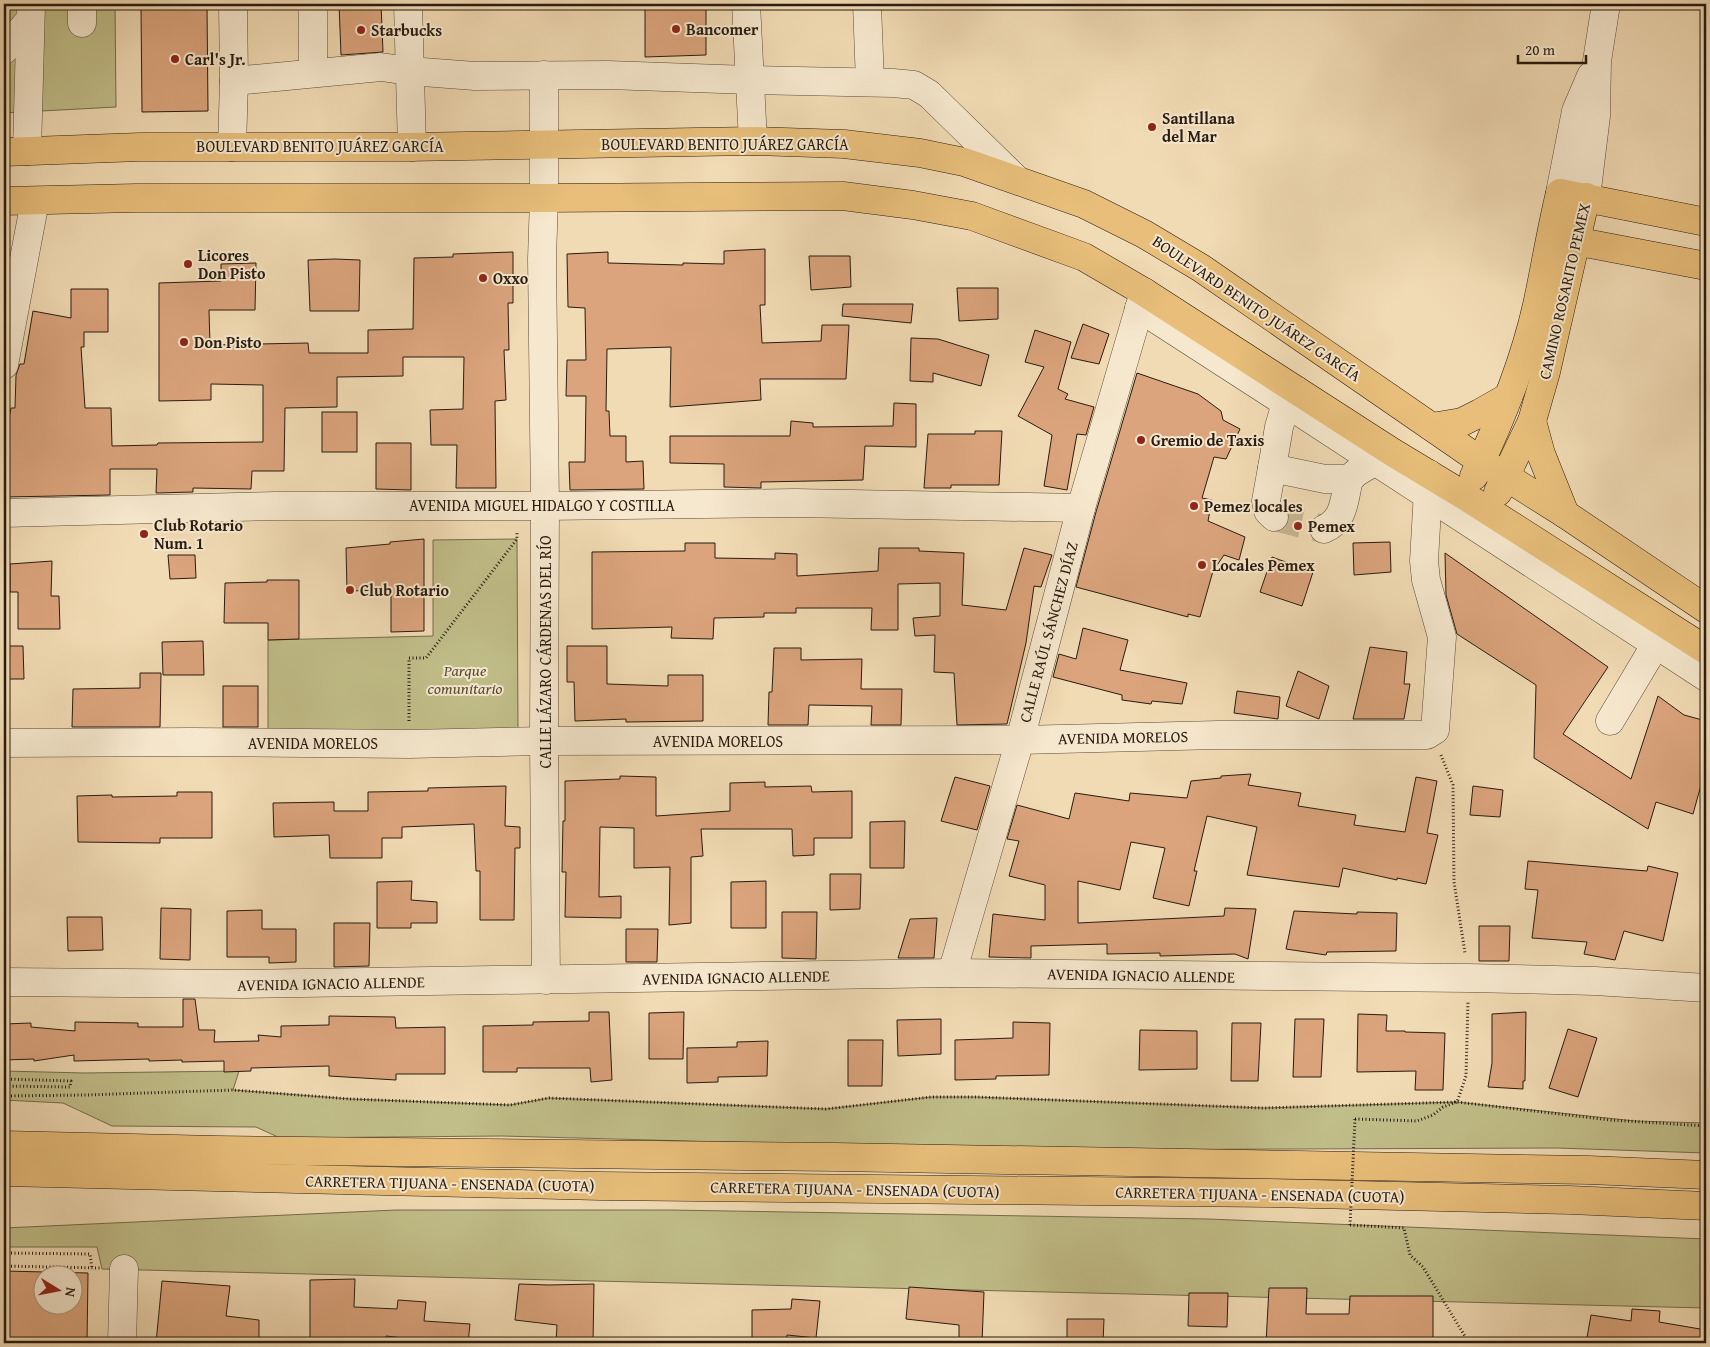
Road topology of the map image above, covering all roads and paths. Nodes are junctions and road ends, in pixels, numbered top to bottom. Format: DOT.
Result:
graph roads {
  1 [pos="233,4"];
  2 [pos="311,4"];
  3 [pos="408,4"];
  4 [pos="746,4"];
  5 [pos="867,4"];
  6 [pos="1606,4"];
  7 [pos="31,12"];
  8 [pos="4,50"];
  9 [pos="1597,61"];
  10 [pos="409,71"];
  11 [pos="313,74"];
  12 [pos="544,75"];
  13 [pos="750,80"];
  14 [pos="234,81"];
  15 [pos="870,82"];
  16 [pos="753,141"];
  17 [pos="544,144"];
  18 [pos="412,146"];
  19 [pos="232,147"];
  20 [pos="15,151"];
  21 [pos="1017,180"];
  22 [pos="1560,193"];
  23 [pos="1586,197"];
  24 [pos="544,198"];
  25 [pos="4,201"];
  26 [pos="34,201"];
  27 [pos="1706,222"];
  28 [pos="1563,239"];
  29 [pos="1706,266"];
  30 [pos="1141,300"];
  31 [pos="4,365"];
  32 [pos="1291,396"];
  33 [pos="1508,397"];
  34 [pos="1532,422"];
  35 [pos="1432,427"];
  36 [pos="1384,456"];
  37 [pos="1481,462"];
  38 [pos="1272,468"];
  39 [pos="1506,477"];
  40 [pos="1349,479"];
  41 [pos="1428,484"];
  42 [pos="1465,496"];
  43 [pos="532,506"];
  44 [pos="1081,508"];
  45 [pos="1488,510"];
  46 [pos="4,512"];
  47 [pos="1565,514"];
  48 [pos="1274,517"];
  49 [pos="1324,529"];
  50 [pos="1706,609"];
  51 [pos="1662,635"];
  52 [pos="1706,650"];
  53 [pos="1706,677"];
  54 [pos="1610,721"];
  55 [pos="1432,733"];
  56 [pos="1020,740"];
  57 [pos="544,742"];
  58 [pos="4,743"];
  59 [pos="409,744"];
  60 [pos="952,973"];
  61 [pos="1468,978"];
  62 [pos="546,980"];
  63 [pos="4,982"];
  64 [pos="1706,988"];
  65 [pos="4,1079"];
  66 [pos="4,1086"];
  67 [pos="4,1096"];
  68 [pos="1457,1102"];
  69 [pos="1706,1126"];
  70 [pos="4,1145"];
  71 [pos="4,1172"];
  72 [pos="1706,1175"];
  73 [pos="1706,1206"];
  74 [pos="4,1252"];
  75 [pos="4,1266"];
  76 [pos="92,1268"];
  77 [pos="124,1269"];
  78 [pos="122,1343"];
  79 [pos="1469,1343"];
  1 -- 14 [label="street"];
  2 -- 11 [label="street"];
  3 -- 10 [label="street"];
  4 -- 13 [label="street"];
  5 -- 15 [label="street"];
  6 -- 9 [label="street, CAMINO ROSARITO PEMEX"];
  7 -- 8 [label="street"];
  7 -- 20 [label="street"];
  9 -- 22 [label="street, CAMINO ROSARITO PEMEX"];
  9 -- 23 [label="street, CAMINO ROSARITO PEMEX"];
  10 -- 11 [label="street"];
  10 -- 12 [label="street"];
  10 -- 18 [label="street"];
  11 -- 14 [label="street"];
  12 -- 13 [label="street"];
  12 -- 17 [label="street, CALLE LÁZARO CÁRDENAS DEL RÍO"];
  13 -- 15 [label="street"];
  13 -- 16 [label="street"];
  14 -- 19 [label="street"];
  15 -- 21 [label="street"];
  16 -- 17 [label="main road, BOULEVARD BENITO JUÁREZ GARCÍA"];
  16 -- 21 [label="main road, BOULEVARD BENITO JUÁREZ GARCÍA"];
  17 -- 18 [label="main road, BOULEVARD BENITO JUÁREZ GARCÍA"];
  17 -- 24 [label="street, CALLE LÁZARO CÁRDENAS DEL RÍO"];
  18 -- 19 [label="main road, BOULEVARD BENITO JUÁREZ GARCÍA"];
  19 -- 20 [label="main road, BOULEVARD BENITO JUÁREZ GARCÍA"];
  21 -- 35 [label="main road, BOULEVARD BENITO JUÁREZ GARCÍA"];
  22 -- 23 [label="main road"];
  22 -- 28 [label="main road, CAMINO ROSARITO PEMEX"];
  23 -- 27 [label="main road"];
  23 -- 28 [label="main road, CAMINO ROSARITO PEMEX"];
  24 -- 26 [label="main road"];
  24 -- 30 [label="main road"];
  24 -- 43 [label="street, CALLE LÁZARO CÁRDENAS DEL RÍO"];
  25 -- 26 [label="main road"];
  26 -- 31 [label="street"];
  28 -- 29 [label="main road"];
  28 -- 33 [label="main road, CAMINO ROSARITO PEMEX"];
  28 -- 34 [label="main road, CAMINO ROSARITO PEMEX"];
  30 -- 32 [label="main road"];
  30 -- 44 [label="street, CALLE RAÚL SÁNCHEZ DÍAZ"];
  32 -- 36 [label="main road"];
  32 -- 38 [label="street"];
  33 -- 35 [label="main road"];
  33 -- 37 [label="main road, CAMINO ROSARITO PEMEX"];
  34 -- 39 [label="main road, CAMINO ROSARITO PEMEX"];
  34 -- 47 [label="main road"];
  35 -- 37 [label="main road, BOULEVARD BENITO JUÁREZ GARCÍA"];
  36 -- 40 [label="street"];
  36 -- 41 [label="main road"];
  37 -- 39 [label="main road, BOULEVARD BENITO JUÁREZ GARCÍA"];
  37 -- 42 [label="main road, CAMINO ROSARITO PEMEX"];
  38 -- 40 [label="street"];
  38 -- 48 [label="street"];
  39 -- 45 [label="main road, CAMINO ROSARITO PEMEX"];
  39 -- 47 [label="main road, BOULEVARD BENITO JUÁREZ GARCÍA"];
  40 -- 49 [label="street"];
  41 -- 42 [label="main road"];
  41 -- 51 [label="street"];
  41 -- 55 [label="street"];
  42 -- 45 [label="main road"];
  43 -- 44 [label="street, AVENIDA MIGUEL HIDALGO Y COSTILLA"];
  43 -- 46 [label="street, AVENIDA MIGUEL HIDALGO Y COSTILLA"];
  43 -- 57 [label="street, CALLE LÁZARO CÁRDENAS DEL RÍO"];
  43 -- 59 [label="path"];
  44 -- 56 [label="street, CALLE RAÚL SÁNCHEZ DÍAZ"];
  45 -- 51 [label="main road"];
  47 -- 50 [label="main road, BOULEVARD BENITO JUÁREZ GARCÍA"];
  51 -- 52 [label="main road"];
  51 -- 53 [label="street"];
  51 -- 54 [label="street"];
  55 -- 56 [label="street, AVENIDA MORELOS"];
  55 -- 61 [label="path"];
  56 -- 57 [label="street, AVENIDA MORELOS"];
  56 -- 60 [label="street, CALLE RAÚL SÁNCHEZ DÍAZ"];
  57 -- 59 [label="street, AVENIDA MORELOS"];
  57 -- 62 [label="street, CALLE LÁZARO CÁRDENAS DEL RÍO"];
  58 -- 59 [label="street, AVENIDA MORELOS"];
  60 -- 61 [label="street, AVENIDA IGNACIO ALLENDE"];
  60 -- 62 [label="street, AVENIDA IGNACIO ALLENDE"];
  61 -- 64 [label="street, AVENIDA IGNACIO ALLENDE"];
  61 -- 68 [label="path"];
  62 -- 63 [label="street, AVENIDA IGNACIO ALLENDE"];
  65 -- 66 [label="path"];
  67 -- 68 [label="path"];
  68 -- 69 [label="path"];
  68 -- 79 [label="path, bridge"];
  70 -- 72 [label="main road, CARRETERA TIJUANA - ENSENADA (CUOTA)"];
  71 -- 73 [label="main road, CARRETERA TIJUANA - ENSENADA (CUOTA)"];
  74 -- 76 [label="path"];
  75 -- 76 [label="path"];
  76 -- 77 [label="path"];
  77 -- 78 [label="street"];
}
